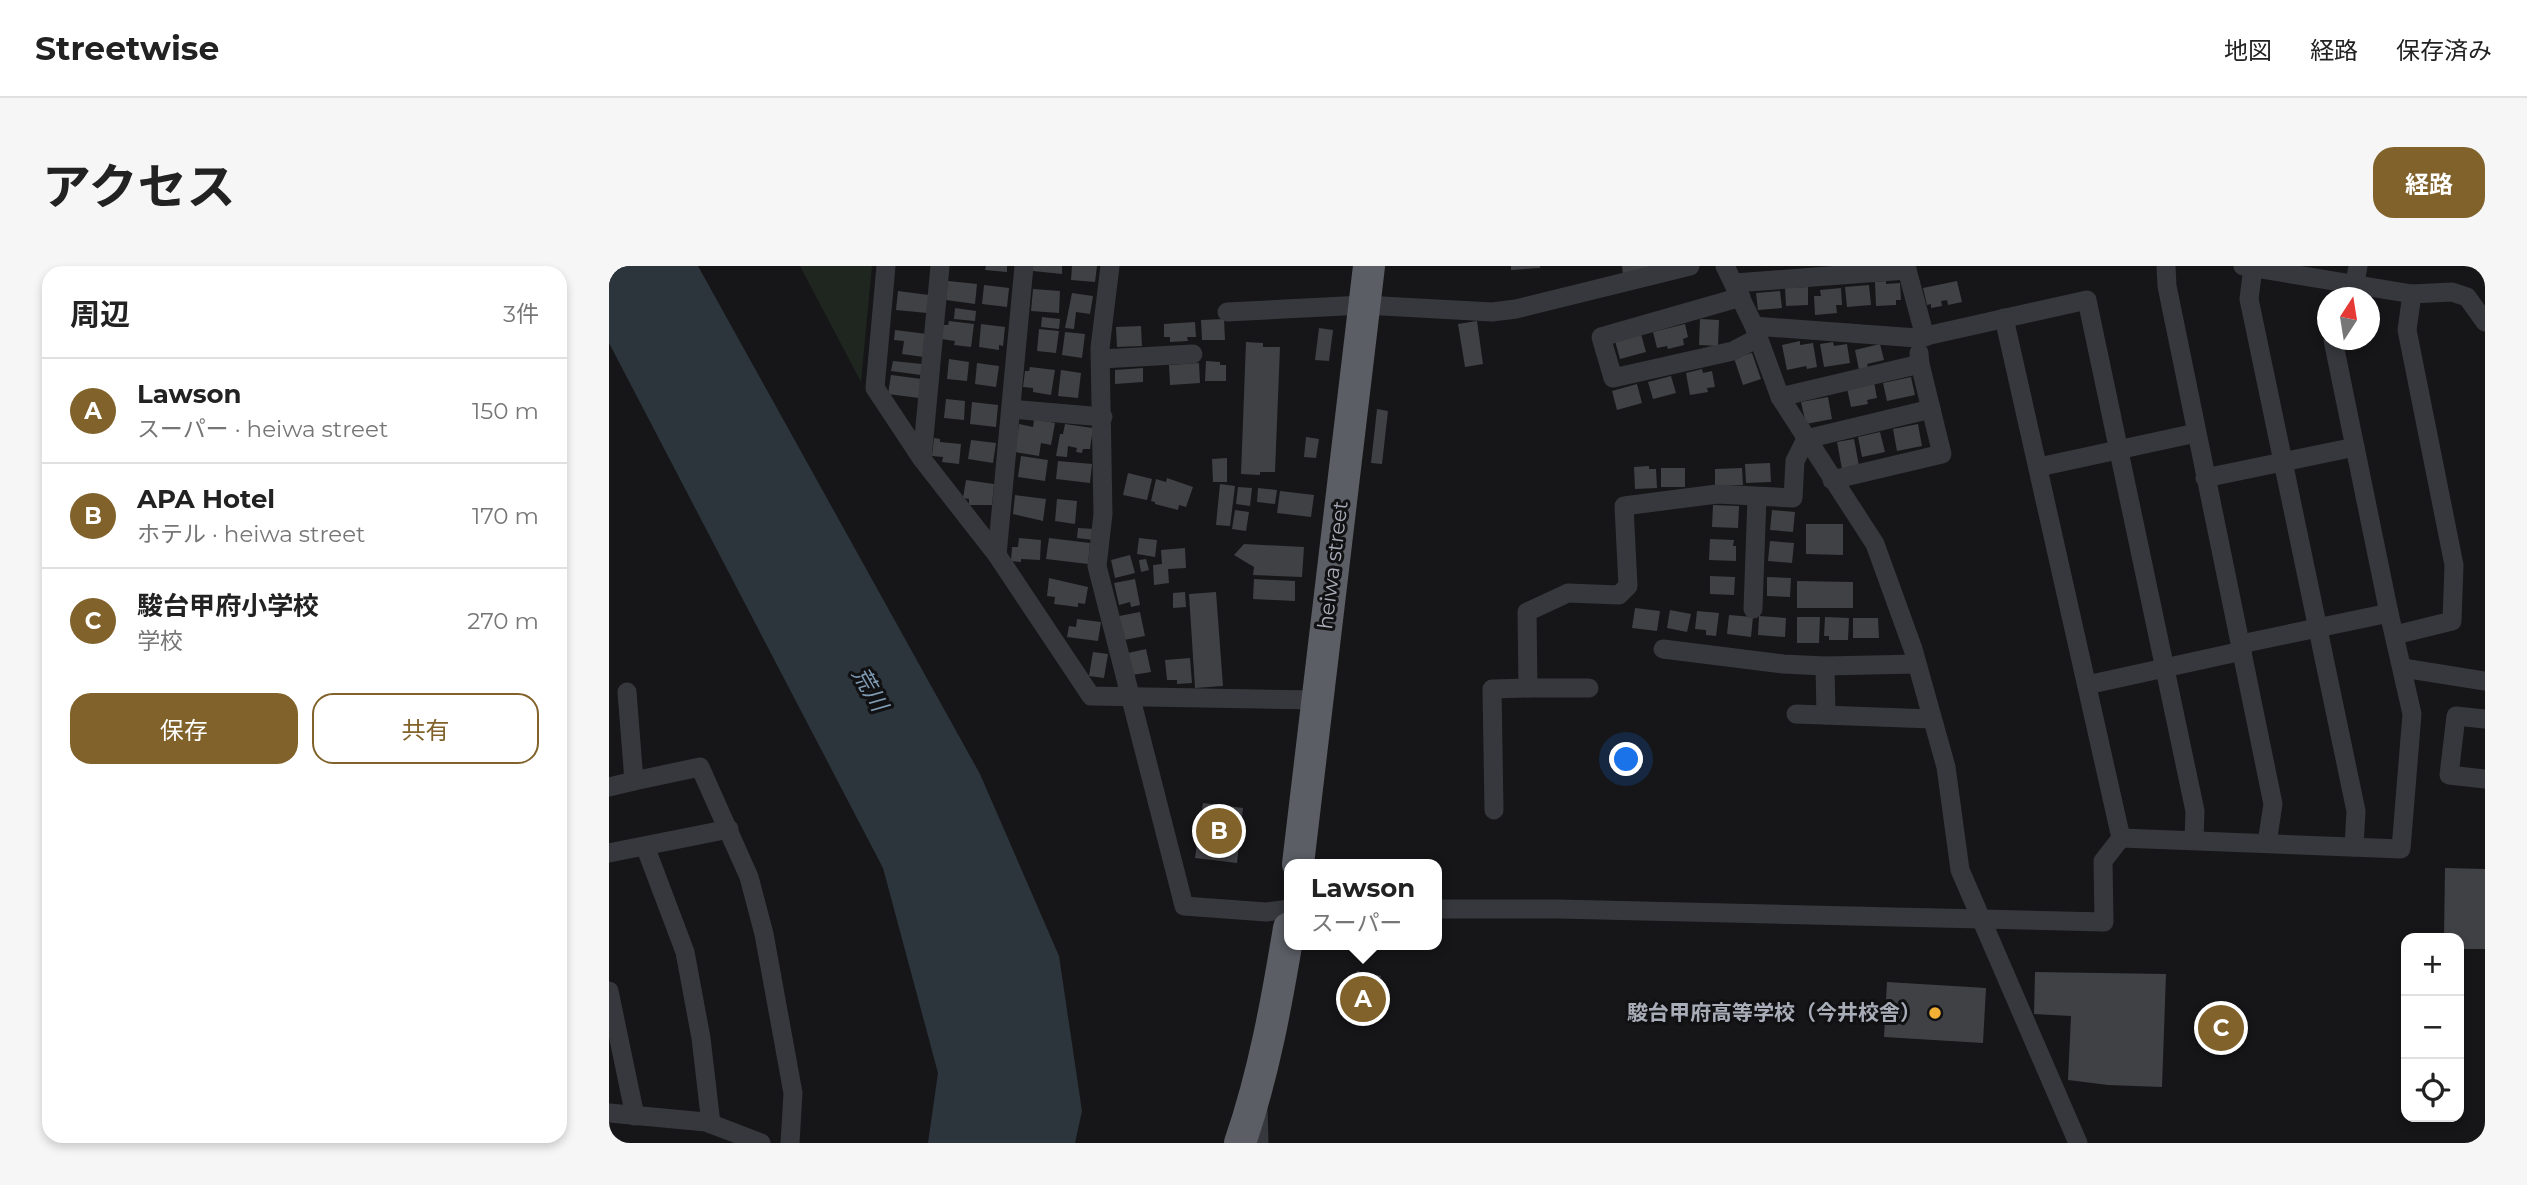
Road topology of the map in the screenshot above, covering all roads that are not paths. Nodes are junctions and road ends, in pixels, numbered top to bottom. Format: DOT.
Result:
graph roads {
  1 [pos="886,266"];
  2 [pos="940,266"];
  3 [pos="1024,266"];
  4 [pos="1110,266"];
  5 [pos="1369,266"];
  6 [pos="1690,266"];
  7 [pos="2166,266"];
  8 [pos="2248,267"];
  9 [pos="1907,268"];
  10 [pos="2357,275"];
  11 [pos="1734,282"];
  12 [pos="2327,287"];
  13 [pos="2333,287"];
  14 [pos="2411,294"];
  15 [pos="1364,305"];
  16 [pos="1227,312"];
  17 [pos="2004,318"];
  18 [pos="2485,322"];
  19 [pos="1756,332"];
  20 [pos="1921,337"];
  21 [pos="2335,350"];
  22 [pos="1193,354"];
  23 [pos="1101,359"];
  24 [pos="1920,365"];
  25 [pos="1780,397"];
  26 [pos="1011,409"];
  27 [pos="1931,409"];
  28 [pos="1103,417"];
  29 [pos="2196,433"];
  30 [pos="1806,439"];
  31 [pos="2355,447"];
  32 [pos="2119,449"];
  33 [pos="922,459"];
  34 [pos="2283,462"];
  35 [pos="2039,467"];
  36 [pos="2205,478"];
  37 [pos="1832,480"];
  38 [pos="1757,497"];
  39 [pos="997,555"];
  40 [pos="1753,609"];
  41 [pos="2389,613"];
  42 [pos="2316,629"];
  43 [pos="2395,635"];
  44 [pos="2241,648"];
  45 [pos="1663,649"];
  46 [pos="1917,664"];
  47 [pos="1825,666"];
  48 [pos="2165,667"];
  49 [pos="2403,668"];
  50 [pos="2485,681"];
  51 [pos="2087,685"];
  52 [pos="1528,688"];
  53 [pos="1588,688"];
  54 [pos="627,692"];
  55 [pos="1130,697"];
  56 [pos="1317,700"];
  57 [pos="1796,713"];
  58 [pos="1826,715"];
  59 [pos="1932,719"];
  60 [pos="2485,719"];
  61 [pos="2485,779"];
  62 [pos="634,781"];
  63 [pos="609,787"];
  64 [pos="1494,810"];
  65 [pos="729,830"];
  66 [pos="2121,838"];
  67 [pos="2194,840"];
  68 [pos="2267,843"];
  69 [pos="645,846"];
  70 [pos="2354,847"];
  71 [pos="609,853"];
  72 [pos="1299,859"];
  73 [pos="1442,909"];
  74 [pos="1284,910"];
  75 [pos="1980,919"];
  76 [pos="1286,950"];
  77 [pos="609,990"];
  78 [pos="1257,1086"];
  79 [pos="609,1113"];
  80 [pos="635,1116"];
  81 [pos="711,1124"];
  82 [pos="761,1143"];
  83 [pos="790,1143"];
  84 [pos="1240,1143"];
  85 [pos="1259,1143"];
  86 [pos="2078,1143"];
  1 -- 33 [label="street"];
  2 -- 33 [label="street"];
  3 -- 26 [label="street"];
  4 -- 23 [label="street"];
  5 -- 15 [label="highway, heiwa street"];
  6 -- 15 [label="street"];
  7 -- 29 [label="street"];
  8 -- 12 [label="street"];
  8 -- 34 [label="street"];
  9 -- 11 [label="street"];
  9 -- 20 [label="street"];
  10 -- 13 [label="street"];
  10 -- 14 [label="street"];
  11 -- 19 [label="street"];
  11 -- 19 [label="street"];
  14 -- 18 [label="street"];
  14 -- 43 [label="street"];
  15 -- 16 [label="street"];
  15 -- 56 [label="highway, heiwa street"];
  17 -- 20 [label="street"];
  17 -- 32 [label="street"];
  17 -- 35 [label="street"];
  19 -- 20 [label="street"];
  19 -- 25 [label="street"];
  20 -- 24 [label="street"];
  21 -- 31 [label="street"];
  22 -- 23 [label="street"];
  23 -- 28 [label="street"];
  24 -- 25 [label="street"];
  24 -- 27 [label="street"];
  25 -- 30 [label="street"];
  26 -- 28 [label="street"];
  26 -- 39 [label="street"];
  27 -- 30 [label="street"];
  27 -- 37 [label="street"];
  28 -- 55 [label="street"];
  29 -- 32 [label="street"];
  29 -- 36 [label="street"];
  30 -- 37 [label="street"];
  30 -- 38 [label="street"];
  31 -- 34 [label="street"];
  31 -- 41 [label="street"];
  32 -- 35 [label="street"];
  32 -- 48 [label="street"];
  33 -- 39 [label="street"];
  34 -- 36 [label="street"];
  34 -- 42 [label="street"];
  35 -- 51 [label="street"];
  36 -- 44 [label="street"];
  37 -- 46 [label="street"];
  38 -- 40 [label="street"];
  38 -- 52 [label="street"];
  39 -- 55 [label="street"];
  41 -- 42 [label="street"];
  41 -- 43 [label="street"];
  42 -- 44 [label="street"];
  42 -- 70 [label="street"];
  43 -- 49 [label="street"];
  44 -- 48 [label="street"];
  44 -- 68 [label="street"];
  45 -- 47 [label="street"];
  46 -- 47 [label="street"];
  46 -- 59 [label="street"];
  47 -- 58 [label="street"];
  48 -- 51 [label="street"];
  48 -- 67 [label="street"];
  49 -- 50 [label="street"];
  49 -- 70 [label="street"];
  51 -- 66 [label="street"];
  52 -- 53 [label="street"];
  52 -- 64 [label="street"];
  54 -- 62 [label="street"];
  55 -- 56 [label="street"];
  55 -- 74 [label="street"];
  56 -- 72 [label="highway, heiwa street"];
  57 -- 58 [label="street"];
  58 -- 59 [label="street"];
  59 -- 75 [label="street"];
  60 -- 61 [label="street"];
  62 -- 63 [label="street"];
  62 -- 65 [label="street"];
  65 -- 69 [label="street"];
  65 -- 83 [label="street"];
  66 -- 67 [label="street"];
  66 -- 75 [label="street"];
  67 -- 68 [label="street"];
  68 -- 70 [label="street"];
  69 -- 71 [label="street"];
  69 -- 81 [label="street"];
  73 -- 75 [label="street"];
  75 -- 86 [label="street"];
  76 -- 78 [label="highway"];
  77 -- 80 [label="street"];
  78 -- 84 [label="highway"];
  78 -- 85 [label="street"];
  79 -- 80 [label="street"];
  80 -- 81 [label="street"];
  81 -- 82 [label="street"];
}
